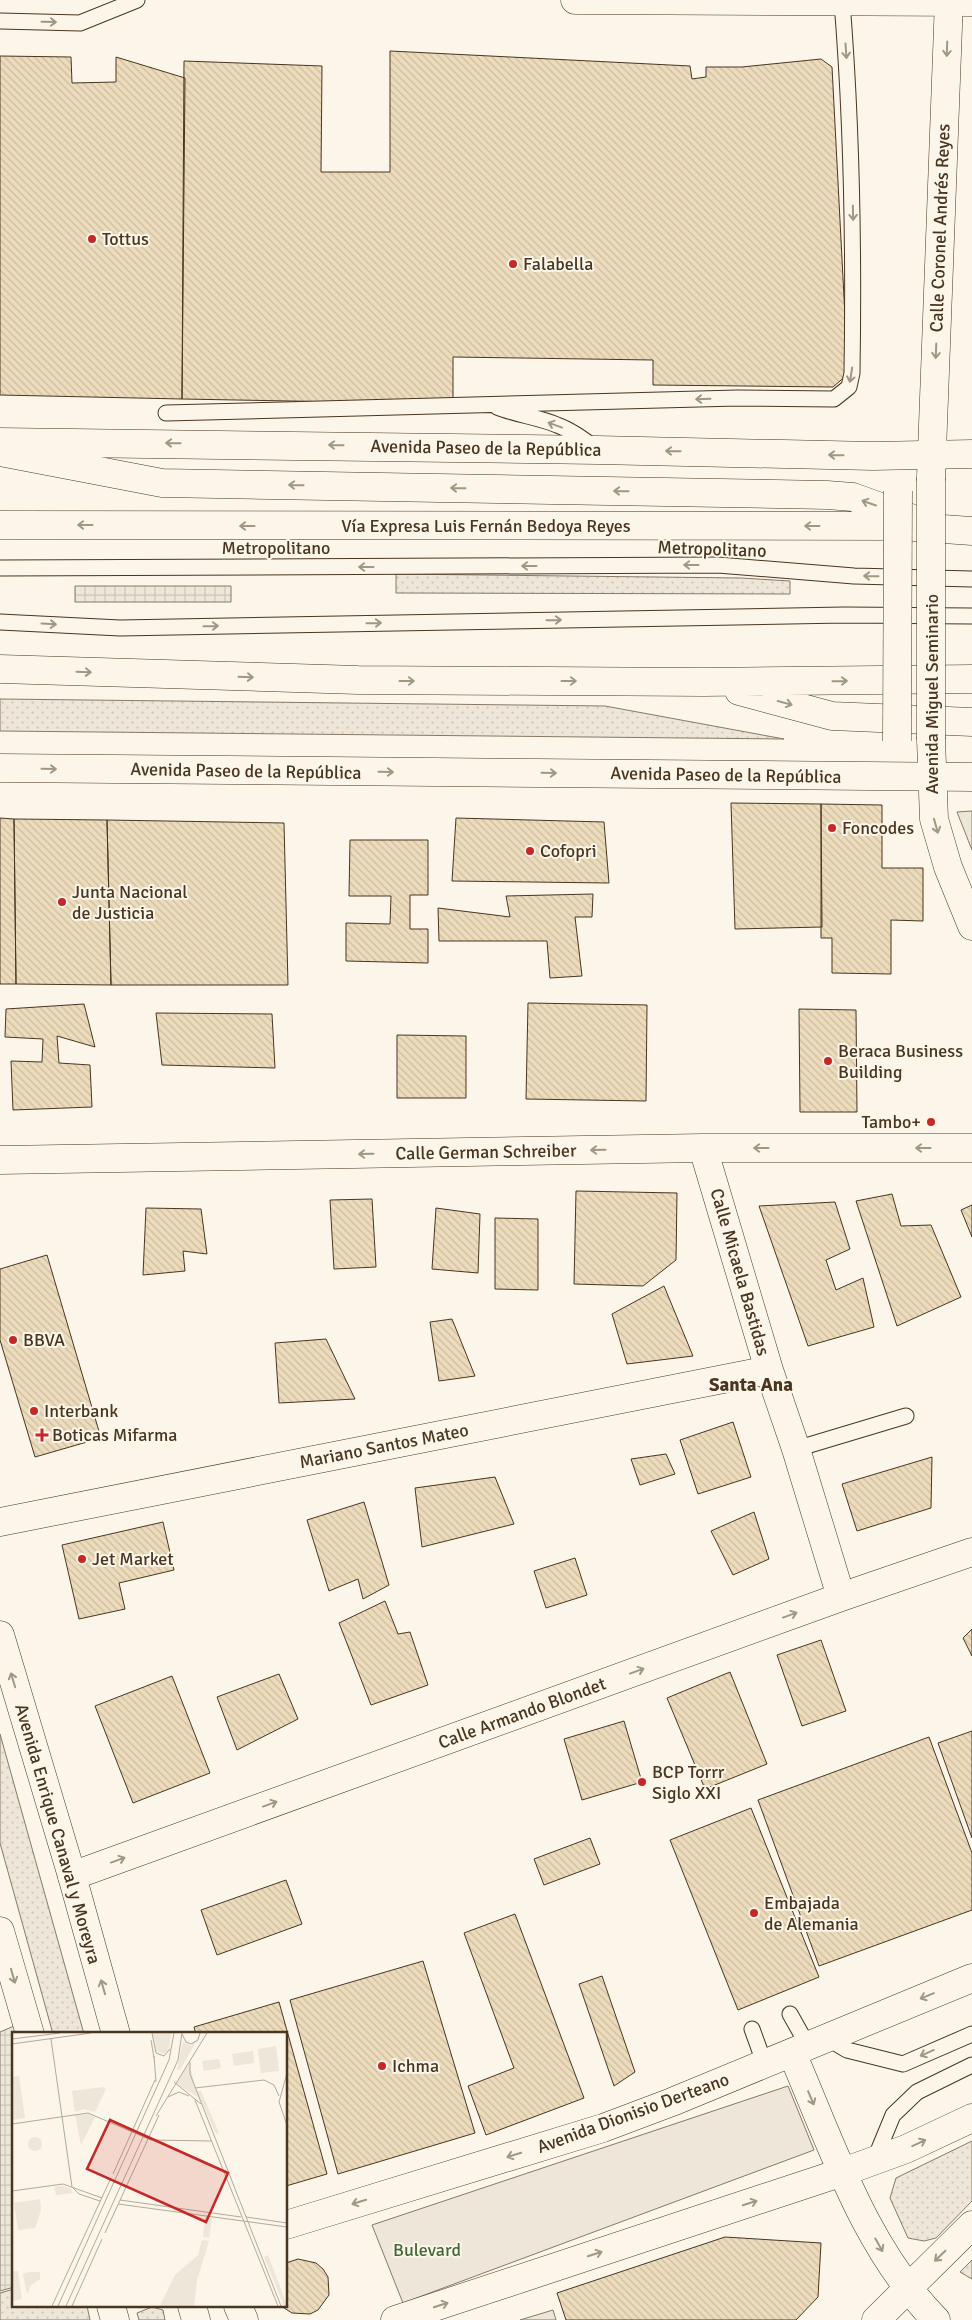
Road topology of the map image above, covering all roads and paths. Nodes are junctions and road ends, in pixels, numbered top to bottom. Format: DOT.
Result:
graph roads {
  1 [pos="137,0"];
  2 [pos="575,0"];
  3 [pos="842,2"];
  4 [pos="957,2"];
  5 [pos="0,21"];
  6 [pos="491,404"];
  7 [pos="166,413"];
  8 [pos="0,442"];
  9 [pos="597,450"];
  10 [pos="0,452"];
  11 [pos="972,454"];
  12 [pos="873,456"];
  13 [pos="932,467"];
  14 [pos="0,525"];
  15 [pos="960,531"];
  16 [pos="0,568"];
  17 [pos="972,579"];
  18 [pos="972,616"];
  19 [pos="0,622"];
  20 [pos="0,669"];
  21 [pos="972,679"];
  22 [pos="704,682"];
  23 [pos="972,722"];
  24 [pos="0,768"];
  25 [pos="864,776"];
  26 [pos="972,777"];
  27 [pos="931,778"];
  28 [pos="972,926"];
  29 [pos="703,1148"];
  30 [pos="972,1148"];
  31 [pos="0,1160"];
  32 [pos="769,1370"];
  33 [pos="906,1416"];
  34 [pos="796,1449"];
  35 [pos="0,1522"];
  36 [pos="972,1552"];
  37 [pos="841,1597"];
  38 [pos="0,1635"];
  39 [pos="72,1876"];
  40 [pos="0,1931"];
  41 [pos="972,1978"];
  42 [pos="790,2014"];
  43 [pos="752,2029"];
  44 [pos="29,2032"];
  45 [pos="115,2032"];
  46 [pos="972,2034"];
  47 [pos="809,2046"];
  48 [pos="765,2064"];
  49 [pos="972,2065"];
  50 [pos="972,2118"];
  51 [pos="874,2161"];
  52 [pos="843,2172"];
  53 [pos="288,2224"];
  54 [pos="972,2225"];
  55 [pos="907,2288"];
  56 [pos="239,2308"];
  57 [pos="244,2320"];
  58 [pos="395,2320"];
  59 [pos="876,2320"];
  60 [pos="936,2320"];
  5 -- 1 [label="lane, one-way"];
  2 -- 3 [label="main road"];
  3 -- 4 [label="main road"];
  3 -- 6 [label="lane, one-way"];
  4 -- 13 [label="main road, Calle Coronel Andrés Reyes, one-way"];
  6 -- 7 [label="lane"];
  9 -- 6 [label="lane, one-way"];
  9 -- 8 [label="main road, Avenida Paseo de la República, one-way"];
  12 -- 9 [label="main road, Avenida Paseo de la República, one-way"];
  15 -- 10 [label="main road, one-way"];
  11 -- 13 [label="main road, Avenida Paseo de la República"];
  12 -- 13 [label="main road, Avenida Paseo de la República"];
  12 -- 25 [label="main road, bridge"];
  13 -- 27 [label="main road, Avenida Miguel Seminario, bridge"];
  15 -- 14 [label="main road, Vía Expresa Luis Fernán Bedoya Reyes, one-way"];
  17 -- 16 [label="lane, Metropolitano, one-way"];
  19 -- 18 [label="lane, one-way"];
  20 -- 22 [label="main road, one-way"];
  22 -- 21 [label="main road, one-way"];
  22 -- 23 [label="main road, one-way"];
  24 -- 25 [label="main road, Avenida Paseo de la República, one-way"];
  25 -- 27 [label="main road, Avenida Paseo de la República"];
  26 -- 27 [label="main road, Avenida Paseo de la República"];
  27 -- 28 [label="main road, Avenida Miguel Seminario, one-way"];
  30 -- 29 [label="main road, Calle German Schreiber, one-way"];
  29 -- 31 [label="main road, Calle German Schreiber, one-way"];
  29 -- 32 [label="main road, Calle Micaela Bastidas"];
  32 -- 34 [label="main road, Calle Micaela Bastidas"];
  32 -- 35 [label="main road, Mariano Santos Mateo"];
  33 -- 34 [label="lane"];
  34 -- 37 [label="main road, Calle Micaela Bastidas"];
  36 -- 37 [label="main road, Calle Armando Blondet"];
  39 -- 37 [label="main road, Calle Armando Blondet, one-way"];
  39 -- 38 [label="main road, Avenida Enrique Canaval y Moreyra, one-way"];
  45 -- 39 [label="main road, Avenida Enrique Canaval y Moreyra, one-way"];
  40 -- 44 [label="main road, one-way"];
  41 -- 47 [label="main road, Avenida Dionisio Derteano, one-way"];
  42 -- 47 [label="lane"];
  43 -- 48 [label="lane"];
  46 -- 47 [label="lane, one-way"];
  47 -- 48 [label="main road, Avenida Dionisio Derteano"];
  47 -- 52 [label="main road, one-way"];
  48 -- 53 [label="main road, Avenida Dionisio Derteano, one-way"];
  49 -- 51 [label="lane"];
  51 -- 50 [label="main road, one-way"];
  51 -- 52 [label="main road"];
  52 -- 55 [label="main road, one-way"];
  58 -- 52 [label="main road, one-way"];
  54 -- 55 [label="main road, one-way"];
  55 -- 59 [label="main road"];
  55 -- 60 [label="main road"];
  56 -- 57 [label="main road"];
}
